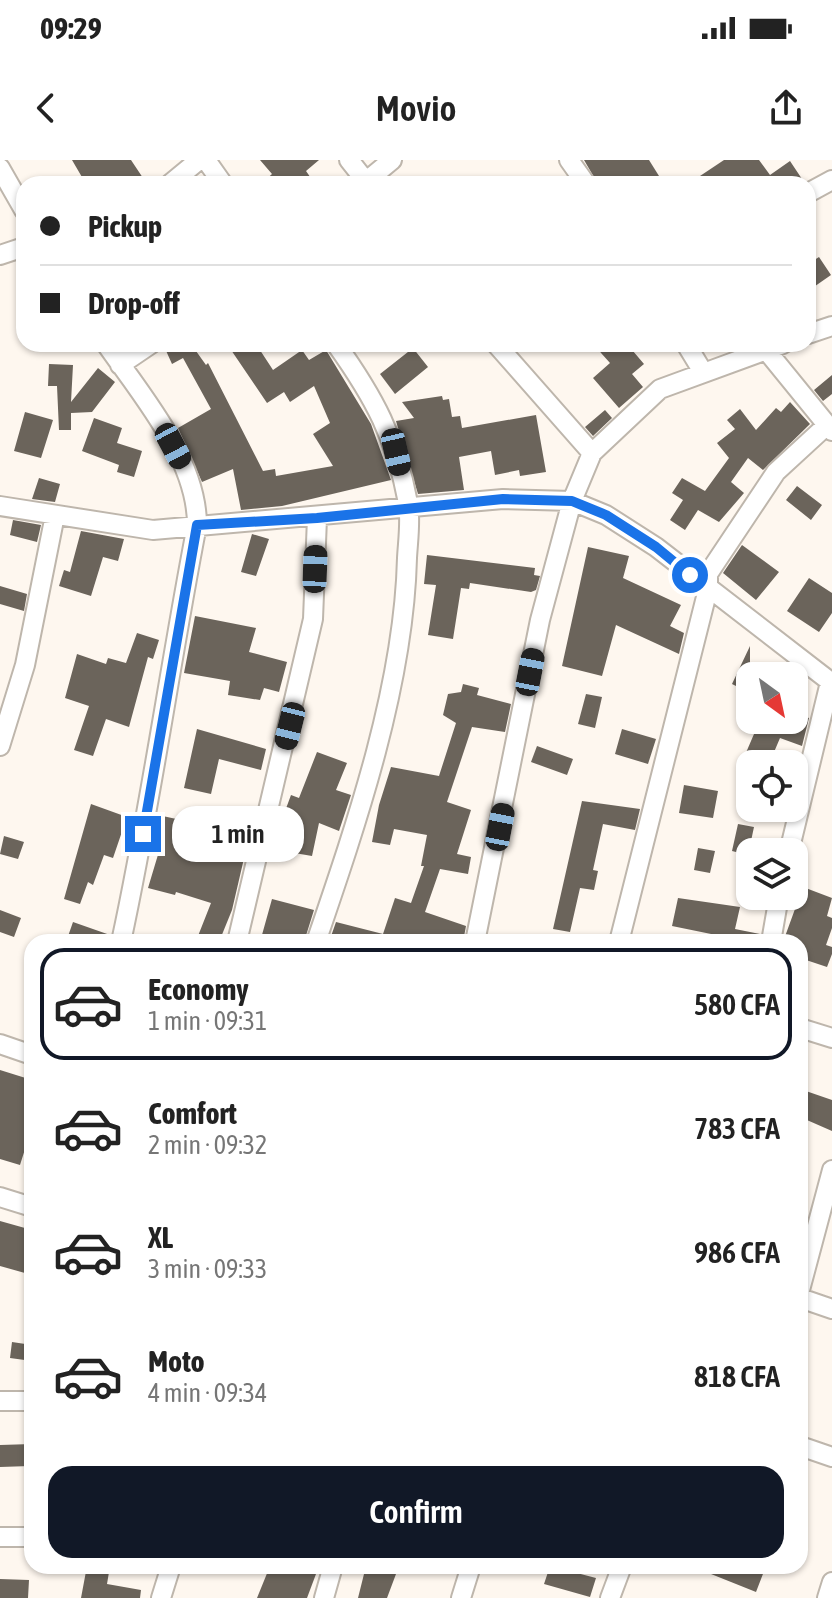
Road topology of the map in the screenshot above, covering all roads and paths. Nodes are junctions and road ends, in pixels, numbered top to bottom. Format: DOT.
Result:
graph roads {
  1 [pos="199,160"];
  2 [pos="392,160"];
  3 [pos="0,168"];
  4 [pos="180,176"];
  5 [pos="373,176"];
  6 [pos="16,196"];
  7 [pos="111,352"];
  8 [pos="139,352"];
  9 [pos="342,352"];
  10 [pos="503,352"];
  11 [pos="691,352"];
  12 [pos="760,352"];
  13 [pos="777,352"];
  14 [pos="120,365"];
  15 [pos="703,372"];
  16 [pos="830,428"];
  17 [pos="592,453"];
  18 [pos="572,501"];
  19 [pos="0,506"];
  20 [pos="409,506"];
  21 [pos="55,515"];
  22 [pos="317,518"];
  23 [pos="197,525"];
  24 [pos="708,589"];
  25 [pos="831,682"];
  26 [pos="0,746"];
  27 [pos="792,838"];
  28 [pos="777,910"];
  29 [pos="123,934"];
  30 [pos="239,934"];
  31 [pos="319,934"];
  32 [pos="477,934"];
  33 [pos="621,934"];
  34 [pos="772,934"];
  35 [pos="808,1030"];
  36 [pos="832,1038"];
  37 [pos="0,1044"];
  38 [pos="24,1052"];
  39 [pos="832,1170"];
  40 [pos="0,1197"];
  41 [pos="24,1204"];
  42 [pos="808,1260"];
  43 [pos="808,1301"];
  44 [pos="832,1309"];
  45 [pos="0,1401"];
  46 [pos="24,1401"];
  47 [pos="808,1449"];
  48 [pos="832,1457"];
  49 [pos="0,1537"];
  50 [pos="24,1537"];
  51 [pos="168,1574"];
  52 [pos="331,1574"];
  53 [pos="468,1574"];
  54 [pos="620,1574"];
  55 [pos="832,1582"];
  56 [pos="615,1596"];
  57 [pos="161,1598"];
  58 [pos="324,1598"];
  59 [pos="461,1598"];
  60 [pos="827,1598"];
  1 -- 4 [label="street"];
  2 -- 5 [label="street"];
  3 -- 6 [label="street"];
  7 -- 14 [label="street"];
  8 -- 14 [label="street"];
  9 -- 20 [label="street"];
  10 -- 17 [label="street"];
  11 -- 15 [label="street"];
  12 -- 15 [label="street"];
  13 -- 16 [label="street"];
  14 -- 23 [label="street"];
  15 -- 17 [label="street"];
  16 -- 24 [label="street"];
  17 -- 18 [label="street"];
  18 -- 20 [label="street"];
  18 -- 24 [label="street"];
  18 -- 32 [label="street"];
  19 -- 21 [label="street"];
  20 -- 22 [label="street"];
  20 -- 31 [label="street"];
  21 -- 23 [label="street"];
  21 -- 26 [label="street"];
  22 -- 23 [label="street"];
  22 -- 30 [label="street"];
  23 -- 29 [label="street"];
  24 -- 25 [label="street"];
  24 -- 33 [label="street"];
  25 -- 27 [label="street"];
  28 -- 34 [label="street"];
  35 -- 36 [label="street"];
  37 -- 38 [label="street"];
  39 -- 42 [label="street"];
  40 -- 41 [label="street"];
  43 -- 44 [label="street"];
  45 -- 46 [label="street"];
  47 -- 48 [label="street"];
  49 -- 50 [label="street"];
  51 -- 57 [label="street"];
  52 -- 58 [label="street"];
  53 -- 59 [label="street"];
  54 -- 56 [label="street"];
  55 -- 60 [label="street"];
}
